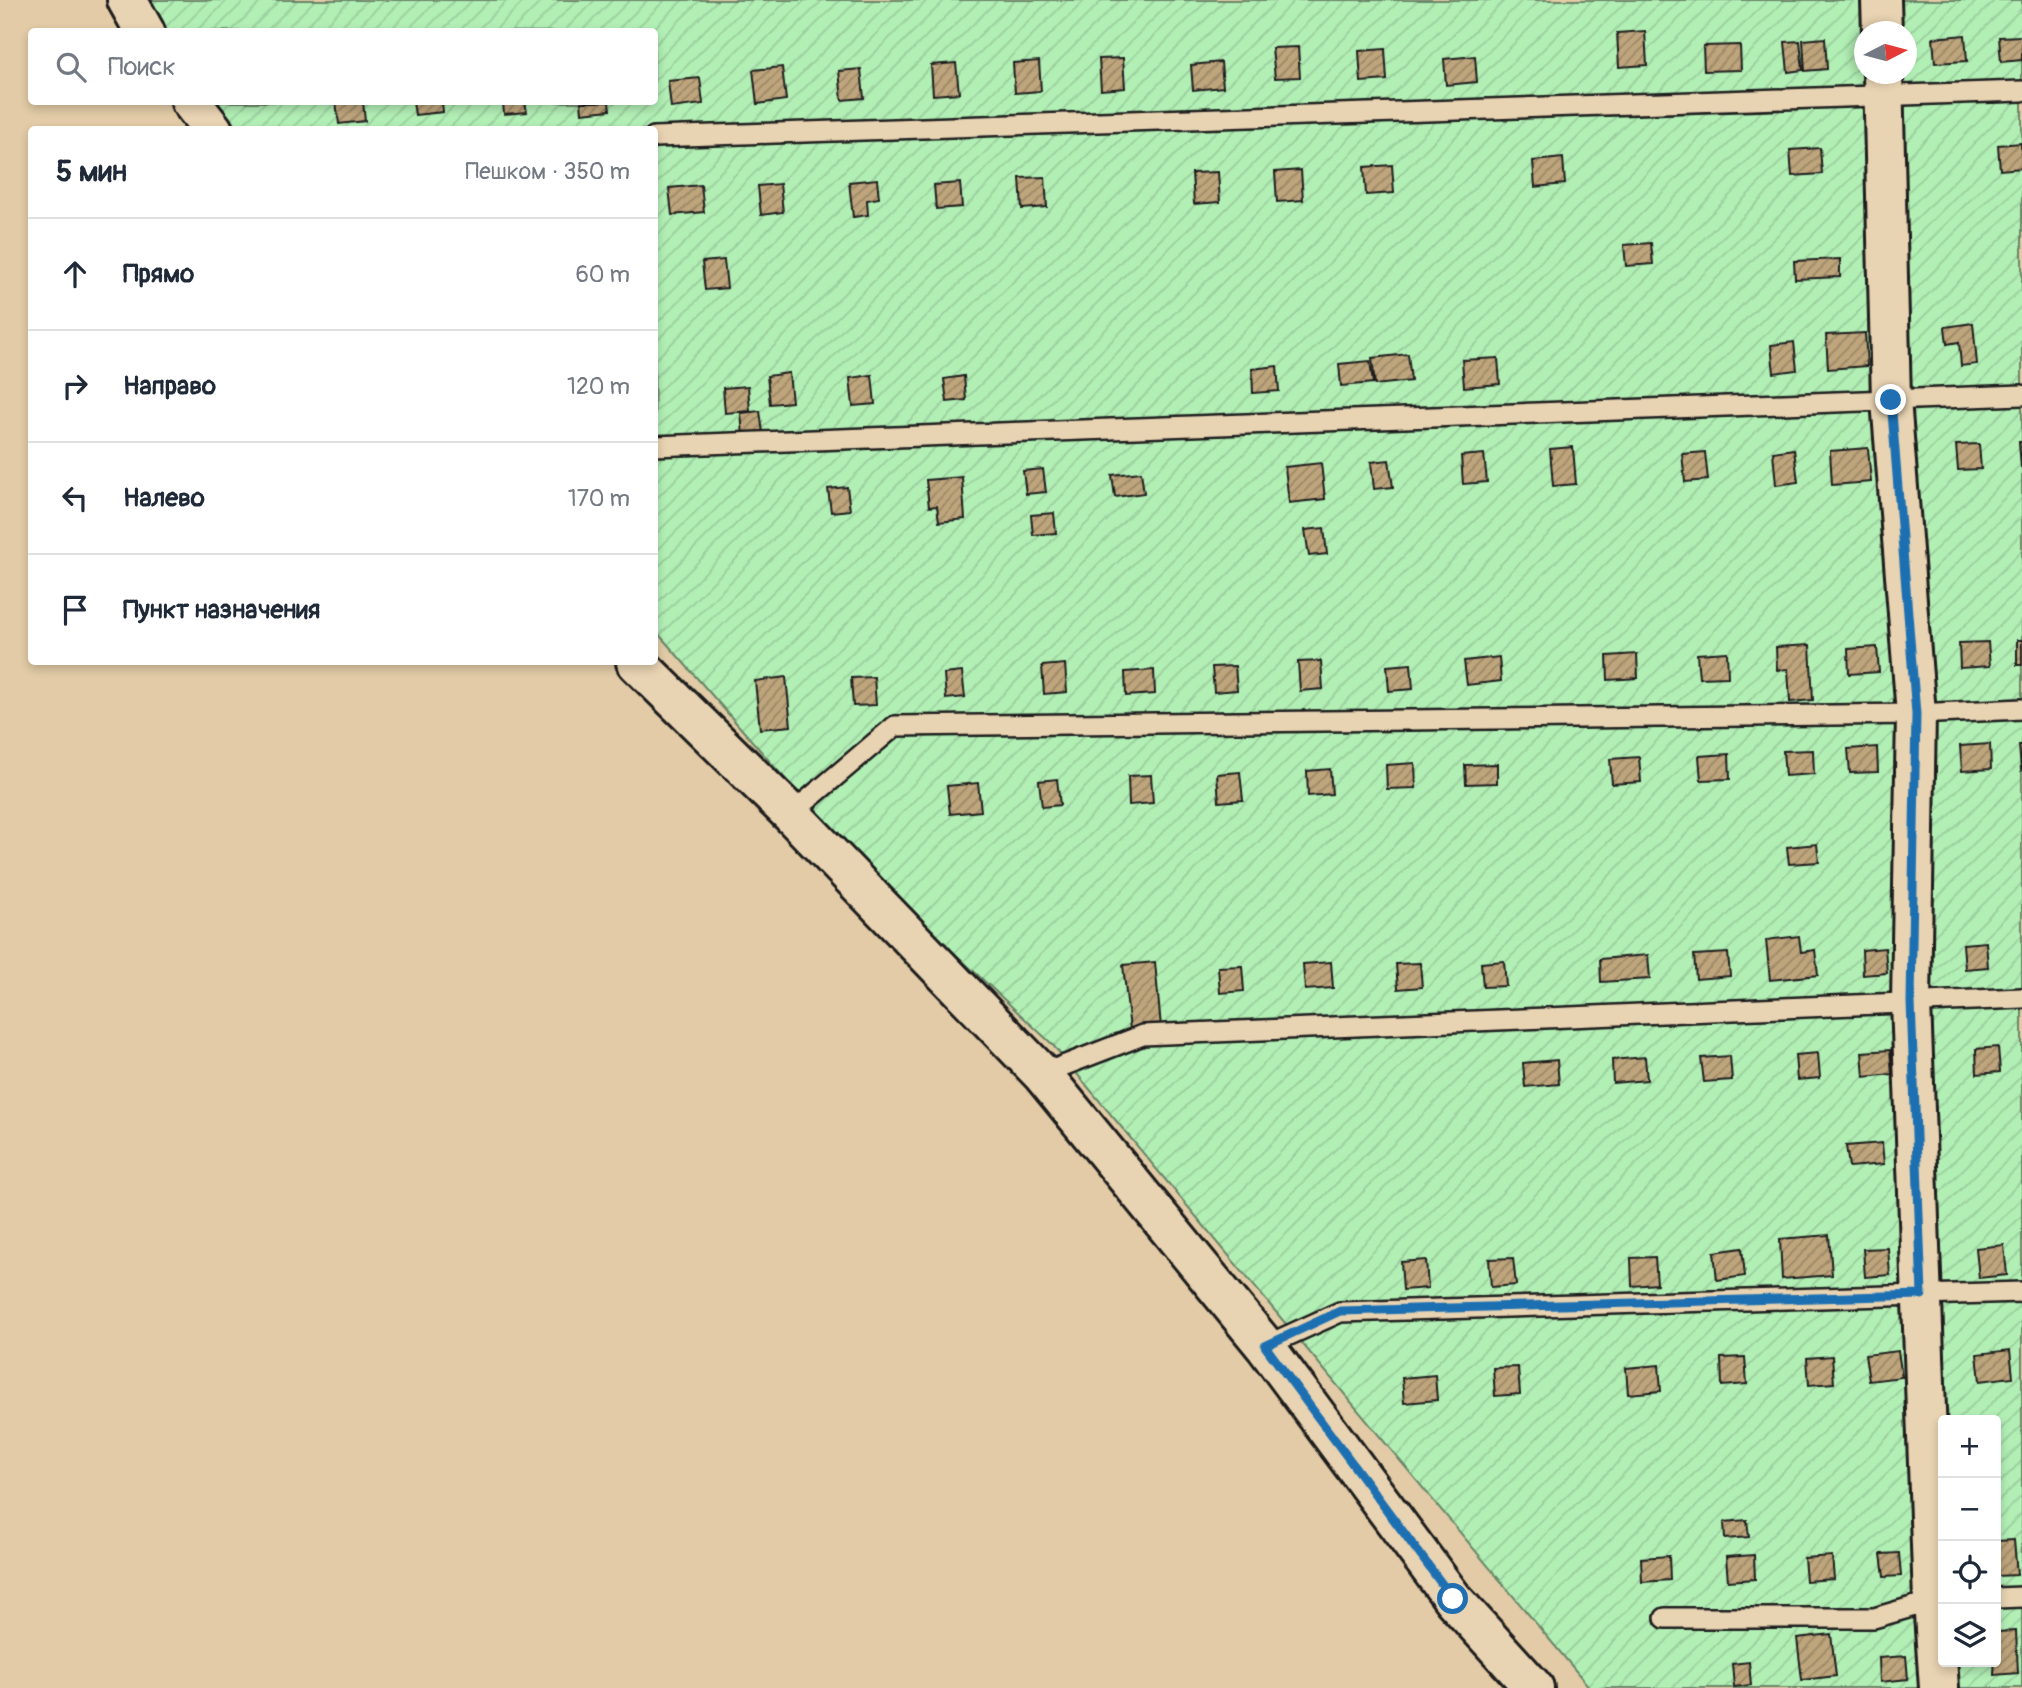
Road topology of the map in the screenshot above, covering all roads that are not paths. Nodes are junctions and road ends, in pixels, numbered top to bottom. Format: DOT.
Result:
graph roads {
  1 [pos="127,0"];
  2 [pos="1881,0"];
  3 [pos="1882,21"];
  4 [pos="143,28"];
  5 [pos="1884,85"];
  6 [pos="2022,91"];
  7 [pos="193,105"];
  8 [pos="211,126"];
  9 [pos="658,137"];
  10 [pos="2022,395"];
  11 [pos="1891,400"];
  12 [pos="658,446"];
  13 [pos="639,665"];
  14 [pos="2022,709"];
  15 [pos="1916,714"];
  16 [pos="790,814"];
  17 [pos="2022,998"];
  18 [pos="1911,1002"];
  19 [pos="1042,1074"];
  20 [pos="2022,1292"];
  21 [pos="1922,1295"];
  22 [pos="1265,1346"];
  23 [pos="2022,1597"];
  24 [pos="2001,1598"];
  25 [pos="1938,1600"];
  26 [pos="1938,1604"];
  27 [pos="1665,1618"];
  28 [pos="1534,1688"];
  29 [pos="1939,1688"];
  1 -- 4 [label="street"];
  2 -- 3 [label="street"];
  5 -- 6 [label="lane"];
  5 -- 9 [label="lane"];
  5 -- 11 [label="street"];
  7 -- 8 [label="street"];
  10 -- 11 [label="lane"];
  11 -- 12 [label="lane"];
  11 -- 15 [label="street"];
  13 -- 16 [label="street"];
  14 -- 15 [label="lane"];
  15 -- 16 [label="lane"];
  15 -- 18 [label="street"];
  16 -- 19 [label="street"];
  17 -- 18 [label="lane"];
  18 -- 19 [label="lane"];
  18 -- 21 [label="street"];
  19 -- 22 [label="street"];
  20 -- 21 [label="lane"];
  21 -- 22 [label="lane"];
  21 -- 25 [label="street"];
  22 -- 28 [label="street"];
  23 -- 24 [label="lane"];
  25 -- 27 [label="lane"];
  26 -- 29 [label="street"];
}
